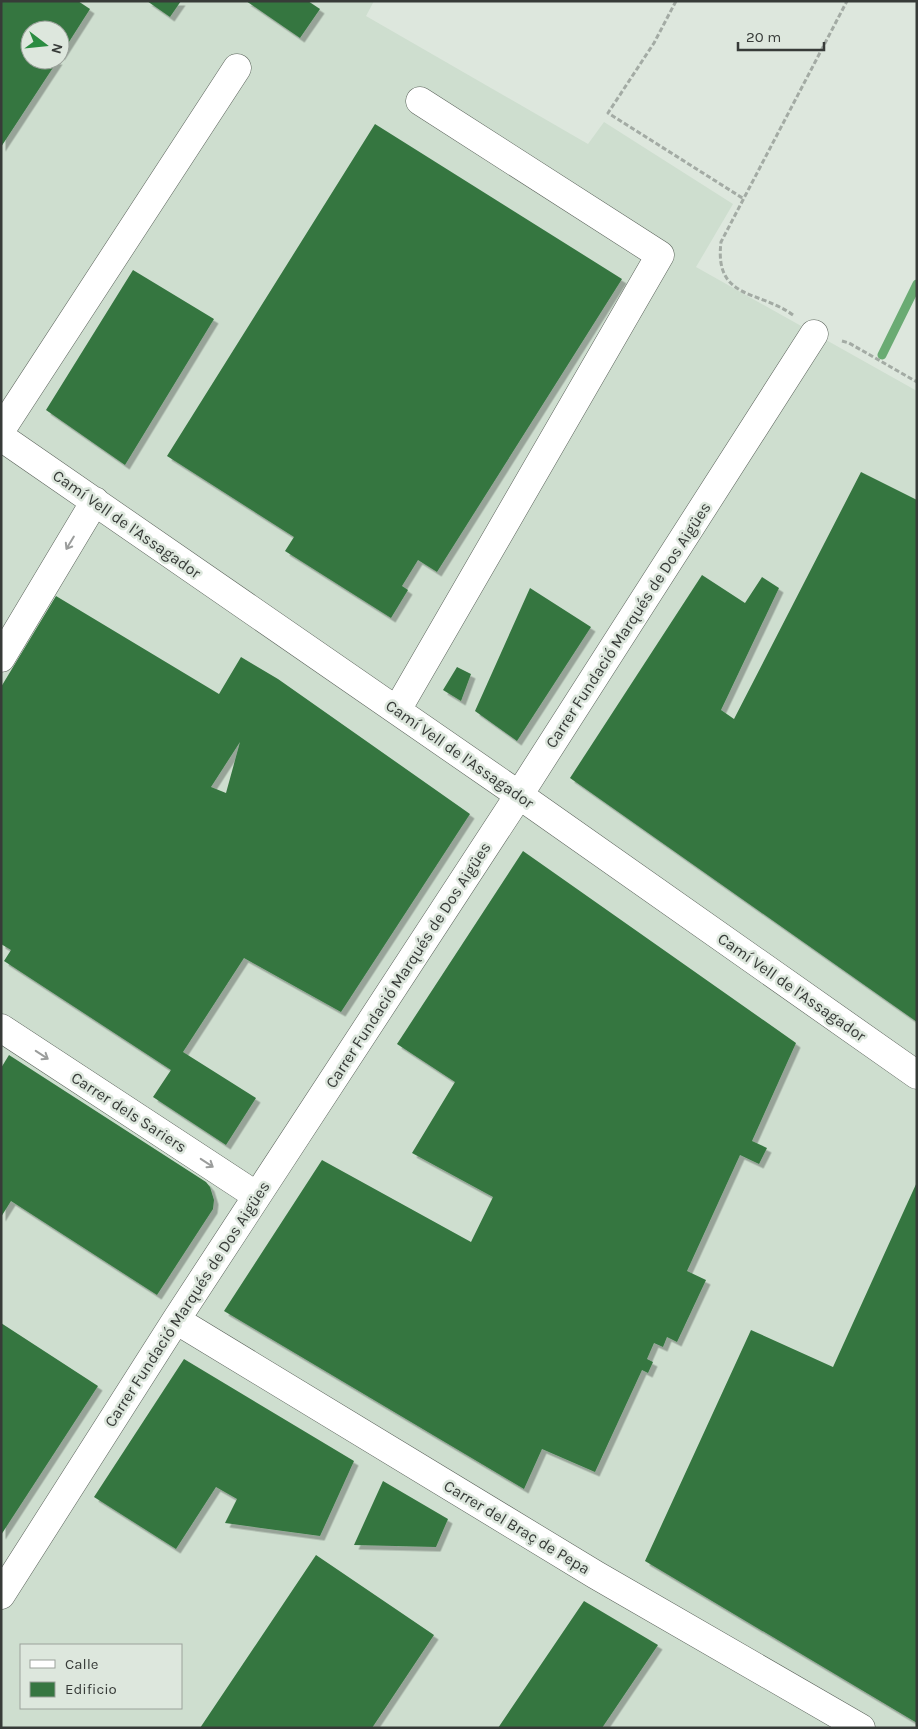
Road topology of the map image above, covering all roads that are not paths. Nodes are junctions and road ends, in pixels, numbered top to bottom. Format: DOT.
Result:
graph roads {
  1 [pos="237,68"];
  2 [pos="420,101"];
  3 [pos="814,334"];
  4 [pos="1,430"];
  5 [pos="1,436"];
  6 [pos="95,501"];
  7 [pos="1,658"];
  8 [pos="397,710"];
  9 [pos="519,795"];
  10 [pos="1,1028"];
  11 [pos="917,1075"];
  12 [pos="257,1196"];
  13 [pos="176,1320"];
  14 [pos="1,1595"];
  15 [pos="861,1728"];
  1 -- 4 [label="street"];
  2 -- 8 [label="street"];
  3 -- 9 [label="street, Carrer Fundació Marqués de Dos Aigües"];
  5 -- 6 [label="street, Camí Vell de l'Assagador"];
  6 -- 7 [label="street, one-way"];
  6 -- 8 [label="street, Camí Vell de l'Assagador"];
  8 -- 9 [label="street, Camí Vell de l'Assagador"];
  9 -- 11 [label="street, Camí Vell de l'Assagador"];
  9 -- 12 [label="street, Carrer Fundació Marqués de Dos Aigües"];
  10 -- 12 [label="street, Carrer dels Sariers, one-way"];
  12 -- 13 [label="street, Carrer Fundació Marqués de Dos Aigües"];
  13 -- 14 [label="street, Carrer Fundació Marqués de Dos Aigües"];
  13 -- 15 [label="street, Carrer del Braç de Pepa"];
}
